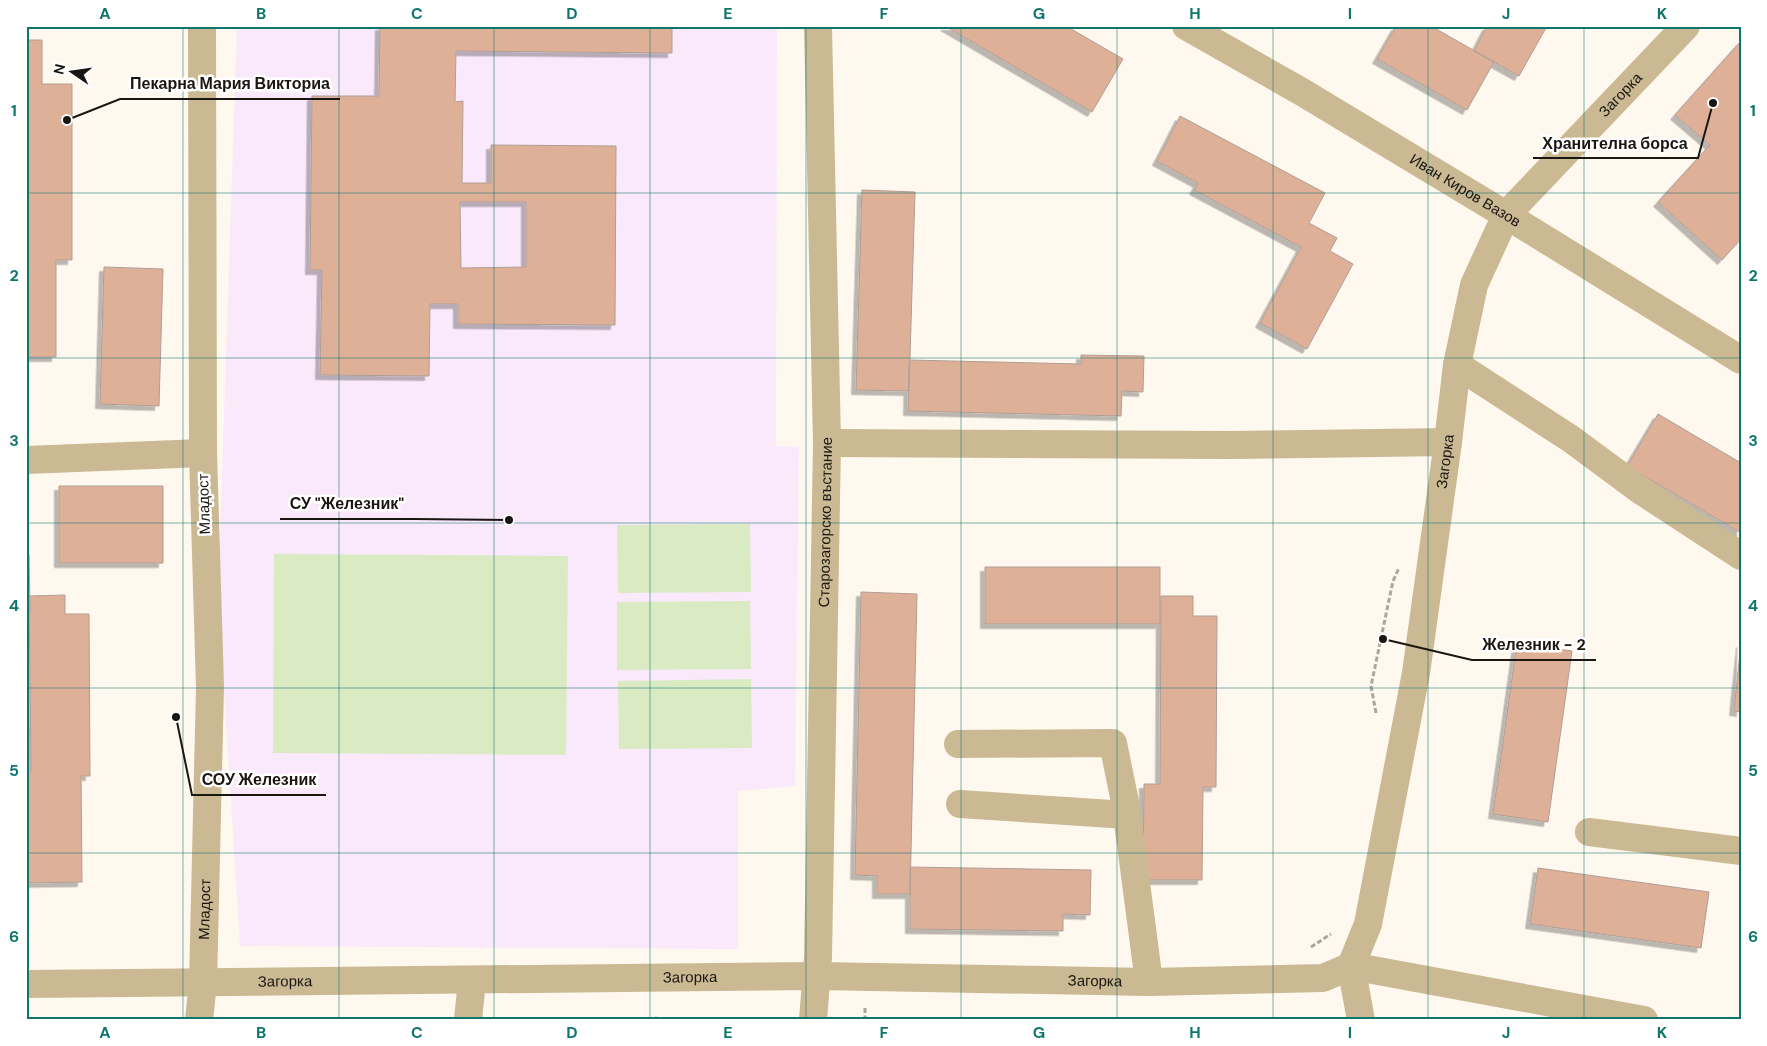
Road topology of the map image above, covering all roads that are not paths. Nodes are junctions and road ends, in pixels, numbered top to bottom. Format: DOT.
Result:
graph roads {
  1 [pos="202,26"];
  2 [pos="818,26"];
  3 [pos="1186,26"];
  4 [pos="1686,26"];
  5 [pos="1506,215"];
  6 [pos="1741,360"];
  7 [pos="1457,365"];
  8 [pos="1448,442"];
  9 [pos="827,443"];
  10 [pos="203,453"];
  11 [pos="26,460"];
  12 [pos="1741,556"];
  13 [pos="958,744"];
  14 [pos="960,804"];
  15 [pos="1128,815"];
  16 [pos="1588,832"];
  17 [pos="1741,851"];
  18 [pos="1350,966"];
  19 [pos="818,976"];
  20 [pos="472,980"];
  21 [pos="203,982"];
  22 [pos="1149,982"];
  23 [pos="26,984"];
  24 [pos="199,1020"];
  25 [pos="468,1020"];
  26 [pos="813,1020"];
  27 [pos="1361,1020"];
  28 [pos="1644,1020"];
  1 -- 10 [label="street, Младост"];
  2 -- 9 [label="street, Старозагорско въстание"];
  3 -- 5 [label="street, Иван Киров Вазов"];
  4 -- 5 [label="street, Загорка"];
  5 -- 6 [label="street, Иван Киров Вазов"];
  5 -- 7 [label="street, Загорка"];
  7 -- 8 [label="street, Загорка"];
  7 -- 12 [label="street"];
  8 -- 9 [label="street"];
  8 -- 18 [label="street, Загорка"];
  9 -- 19 [label="street, Старозагорско въстание"];
  10 -- 11 [label="street"];
  10 -- 21 [label="street, Младост"];
  13 -- 15 [label="street"];
  14 -- 15 [label="street"];
  15 -- 22 [label="street"];
  16 -- 17 [label="street"];
  18 -- 22 [label="street, Загорка"];
  18 -- 27 [label="street"];
  18 -- 28 [label="street"];
  19 -- 20 [label="street, Загорка"];
  19 -- 22 [label="street, Загорка"];
  19 -- 26 [label="street, Старозагорско въстание"];
  20 -- 21 [label="street, Загорка"];
  20 -- 25 [label="street"];
  21 -- 23 [label="street, Загорка"];
  21 -- 24 [label="street, Младост"];
}
